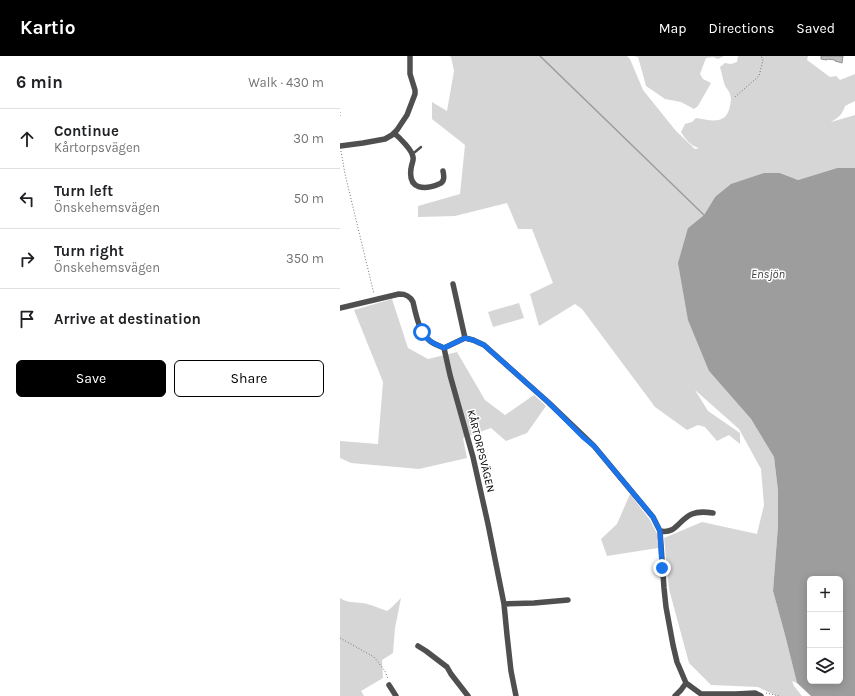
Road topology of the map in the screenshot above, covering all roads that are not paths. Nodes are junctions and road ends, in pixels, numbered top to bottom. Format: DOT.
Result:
graph roads {
  1 [pos="410,56"];
  2 [pos="394,133"];
  3 [pos="340,146"];
  4 [pos="421,147"];
  5 [pos="412,153"];
  6 [pos="443,171"];
  7 [pos="453,284"];
  8 [pos="340,308"];
  9 [pos="465,338"];
  10 [pos="444,348"];
  11 [pos="714,513"];
  12 [pos="660,531"];
  13 [pos="568,600"];
  14 [pos="504,604"];
  15 [pos="418,646"];
  16 [pos="686,683"];
  17 [pos="390,685"];
  18 [pos="701,695"];
  19 [pos="763,695"];
  20 [pos="396,696"];
  21 [pos="468,696"];
  22 [pos="516,696"];
  23 [pos="675,696"];
  1 -- 2 [label="street"];
  2 -- 3 [label="street"];
  2 -- 5 [label="street"];
  4 -- 5 [label="lane"];
  5 -- 6 [label="street"];
  7 -- 9 [label="street"];
  8 -- 10 [label="street"];
  9 -- 10 [label="street"];
  9 -- 12 [label="street"];
  10 -- 14 [label="street, KÅRTORPSVÄGEN"];
  11 -- 12 [label="street"];
  12 -- 16 [label="street"];
  13 -- 14 [label="street"];
  14 -- 22 [label="street, KÅRTORPSVÄGEN"];
  15 -- 21 [label="street"];
  16 -- 18 [label="street"];
  16 -- 23 [label="street"];
  17 -- 20 [label="street"];
  18 -- 19 [label="street"];
}
